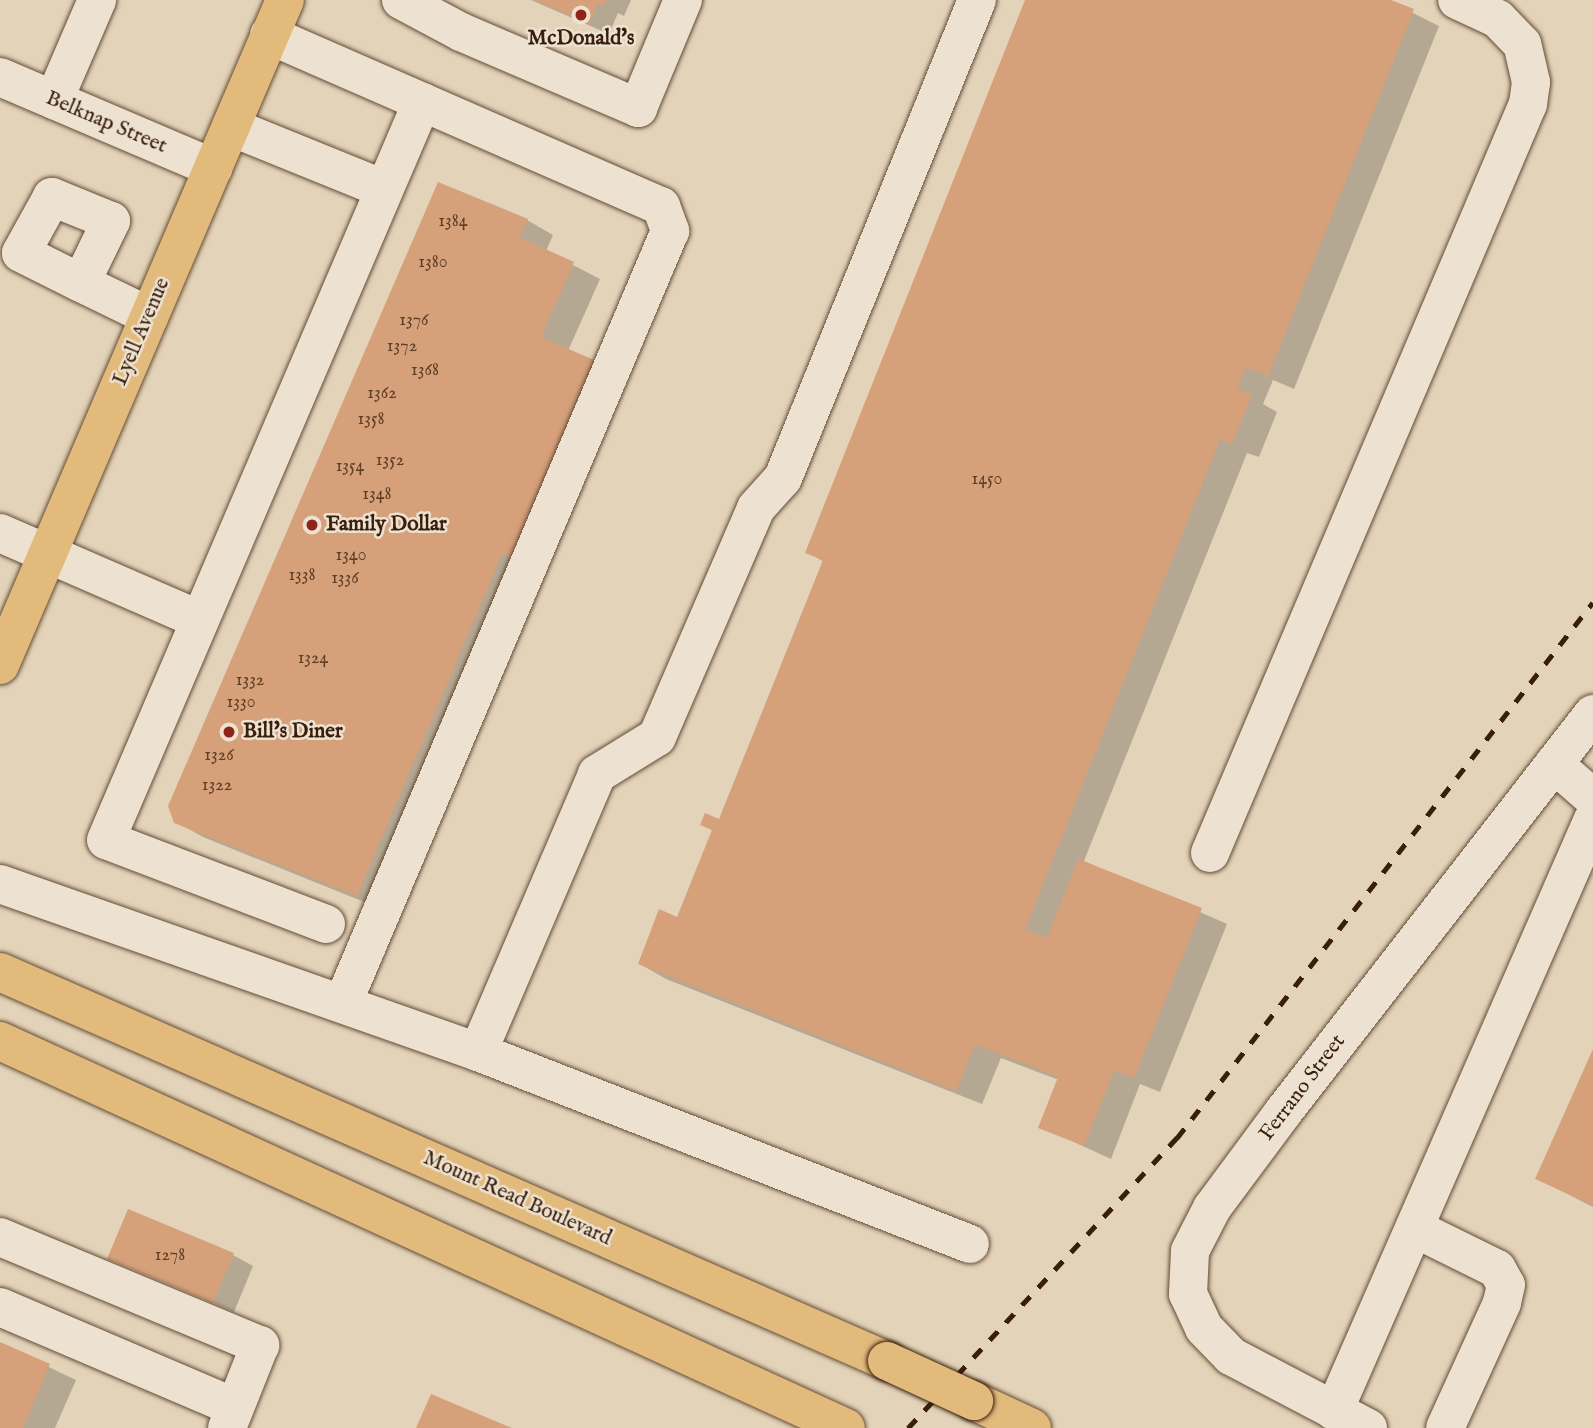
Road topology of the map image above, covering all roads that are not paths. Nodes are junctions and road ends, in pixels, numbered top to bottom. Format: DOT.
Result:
graph roads {
  1 [pos="97,0"];
  2 [pos="285,0"];
  3 [pos="401,0"];
  4 [pos="683,0"];
  5 [pos="977,0"];
  6 [pos="1457,0"];
  7 [pos="270,36"];
  8 [pos="0,78"];
  9 [pos="54,100"];
  10 [pos="422,102"];
  11 [pos="231,127"];
  12 [pos="213,168"];
  13 [pos="384,189"];
  14 [pos="81,283"];
  15 [pos="149,316"];
  16 [pos="0,533"];
  17 [pos="48,553"];
  18 [pos="200,620"];
  19 [pos="0,665"];
  20 [pos="1593,714"];
  21 [pos="1554,764"];
  22 [pos="1593,798"];
  23 [pos="1593,820"];
  24 [pos="1210,853"];
  25 [pos="0,884"];
  26 [pos="326,924"];
  27 [pos="0,972"];
  28 [pos="343,1003"];
  29 [pos="0,1041"];
  30 [pos="478,1052"];
  31 [pos="1416,1229"];
  32 [pos="0,1237"];
  33 [pos="970,1244"];
  34 [pos="0,1307"];
  35 [pos="1334,1411"];
  36 [pos="231,1418"];
  37 [pos="836,1424"];
  38 [pos="1032,1428"];
  39 [pos="1368,1428"];
  40 [pos="1445,1428"];
  1 -- 9 [label="street"];
  2 -- 7 [label="main road, Lyell Avenue"];
  3 -- 4 [label="street"];
  5 -- 30 [label="street"];
  6 -- 24 [label="street"];
  7 -- 10 [label="street"];
  7 -- 11 [label="main road, Lyell Avenue"];
  8 -- 9 [label="street, Belknap Street"];
  9 -- 12 [label="street, Belknap Street"];
  10 -- 13 [label="street"];
  10 -- 28 [label="street"];
  11 -- 12 [label="main road, Lyell Avenue"];
  11 -- 13 [label="street"];
  12 -- 15 [label="main road, Lyell Avenue"];
  13 -- 18 [label="street"];
  14 -- 15 [label="street"];
  15 -- 17 [label="main road, Lyell Avenue"];
  16 -- 17 [label="street"];
  17 -- 18 [label="street"];
  17 -- 19 [label="main road, Lyell Avenue"];
  18 -- 26 [label="street"];
  20 -- 21 [label="street, Ferrano Street"];
  21 -- 22 [label="street"];
  21 -- 35 [label="street, Ferrano Street"];
  23 -- 31 [label="street"];
  25 -- 28 [label="street"];
  27 -- 38 [label="main road, Mount Read Boulevard, bridge"];
  28 -- 30 [label="street"];
  29 -- 37 [label="main road"];
  30 -- 33 [label="street"];
  31 -- 35 [label="street"];
  31 -- 40 [label="street"];
  32 -- 36 [label="street"];
  34 -- 36 [label="street"];
  35 -- 39 [label="street, Ferrano Street"];
}
